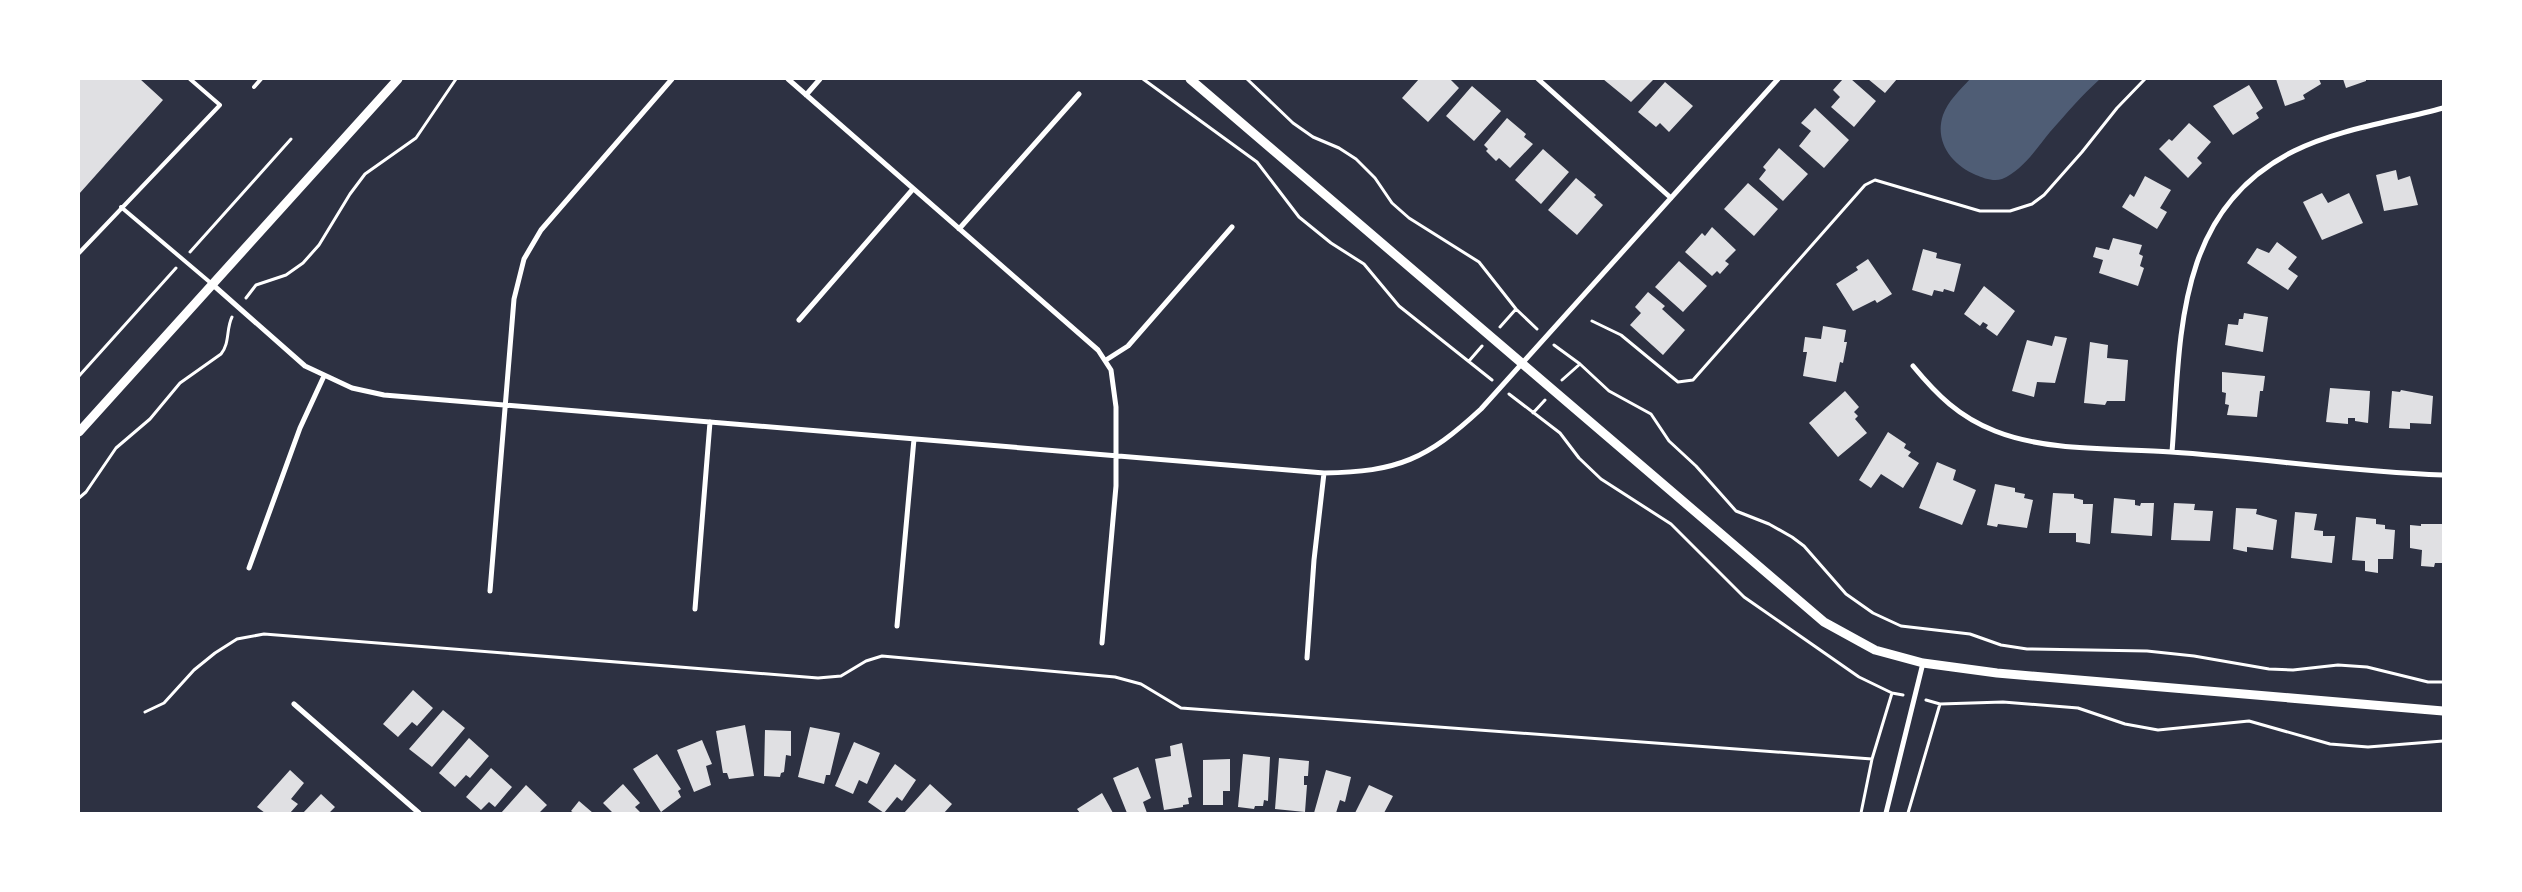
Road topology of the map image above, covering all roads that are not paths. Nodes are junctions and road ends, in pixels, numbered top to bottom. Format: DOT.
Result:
graph roads {
  1 [pos="190,79"];
  2 [pos="261,79"];
  3 [pos="398,79"];
  4 [pos="672,79"];
  5 [pos="788,79"];
  6 [pos="820,79"];
  7 [pos="1190,79"];
  8 [pos="1538,79"];
  9 [pos="1778,79"];
  10 [pos="254,87"];
  11 [pos="1079,94"];
  12 [pos="806,95"];
  13 [pos="2443,108"];
  14 [pos="913,190"];
  15 [pos="1671,198"];
  16 [pos="122,207"];
  17 [pos="1232,227"];
  18 [pos="959,229"];
  19 [pos="79,253"];
  20 [pos="212,284"];
  21 [pos="799,320"];
  22 [pos="1106,360"];
  23 [pos="1522,363"];
  24 [pos="1913,366"];
  25 [pos="324,376"];
  26 [pos="505,405"];
  27 [pos="710,422"];
  28 [pos="79,432"];
  29 [pos="914,439"];
  30 [pos="2172,452"];
  31 [pos="1116,455"];
  32 [pos="1324,473"];
  33 [pos="2443,475"];
  34 [pos="249,568"];
  35 [pos="490,591"];
  36 [pos="695,609"];
  37 [pos="897,626"];
  38 [pos="1102,643"];
  39 [pos="1306,658"];
  40 [pos="1922,663"];
  41 [pos="294,704"];
  42 [pos="2443,711"];
  43 [pos="419,813"];
  44 [pos="1886,813"];
  1 -- 16 [label="lane"];
  2 -- 10 [label="lane"];
  3 -- 20 [label="street"];
  4 -- 26 [label="street"];
  5 -- 12 [label="street"];
  6 -- 12 [label="street"];
  7 -- 23 [label="street"];
  8 -- 15 [label="street"];
  9 -- 15 [label="street"];
  11 -- 18 [label="street"];
  12 -- 14 [label="street"];
  13 -- 30 [label="street"];
  14 -- 18 [label="street"];
  14 -- 21 [label="street"];
  15 -- 23 [label="street"];
  16 -- 19 [label="lane"];
  16 -- 20 [label="lane"];
  17 -- 22 [label="street"];
  18 -- 22 [label="street"];
  20 -- 25 [label="street"];
  20 -- 28 [label="street"];
  22 -- 31 [label="street"];
  23 -- 32 [label="street"];
  23 -- 40 [label="street"];
  24 -- 30 [label="street"];
  25 -- 26 [label="street"];
  25 -- 34 [label="street"];
  26 -- 27 [label="street"];
  26 -- 35 [label="street"];
  27 -- 29 [label="street"];
  27 -- 36 [label="street"];
  29 -- 31 [label="street"];
  29 -- 37 [label="street"];
  30 -- 33 [label="street"];
  31 -- 32 [label="street"];
  31 -- 38 [label="street"];
  32 -- 39 [label="street"];
  40 -- 42 [label="street"];
  40 -- 44 [label="street"];
  41 -- 43 [label="street"];
}
